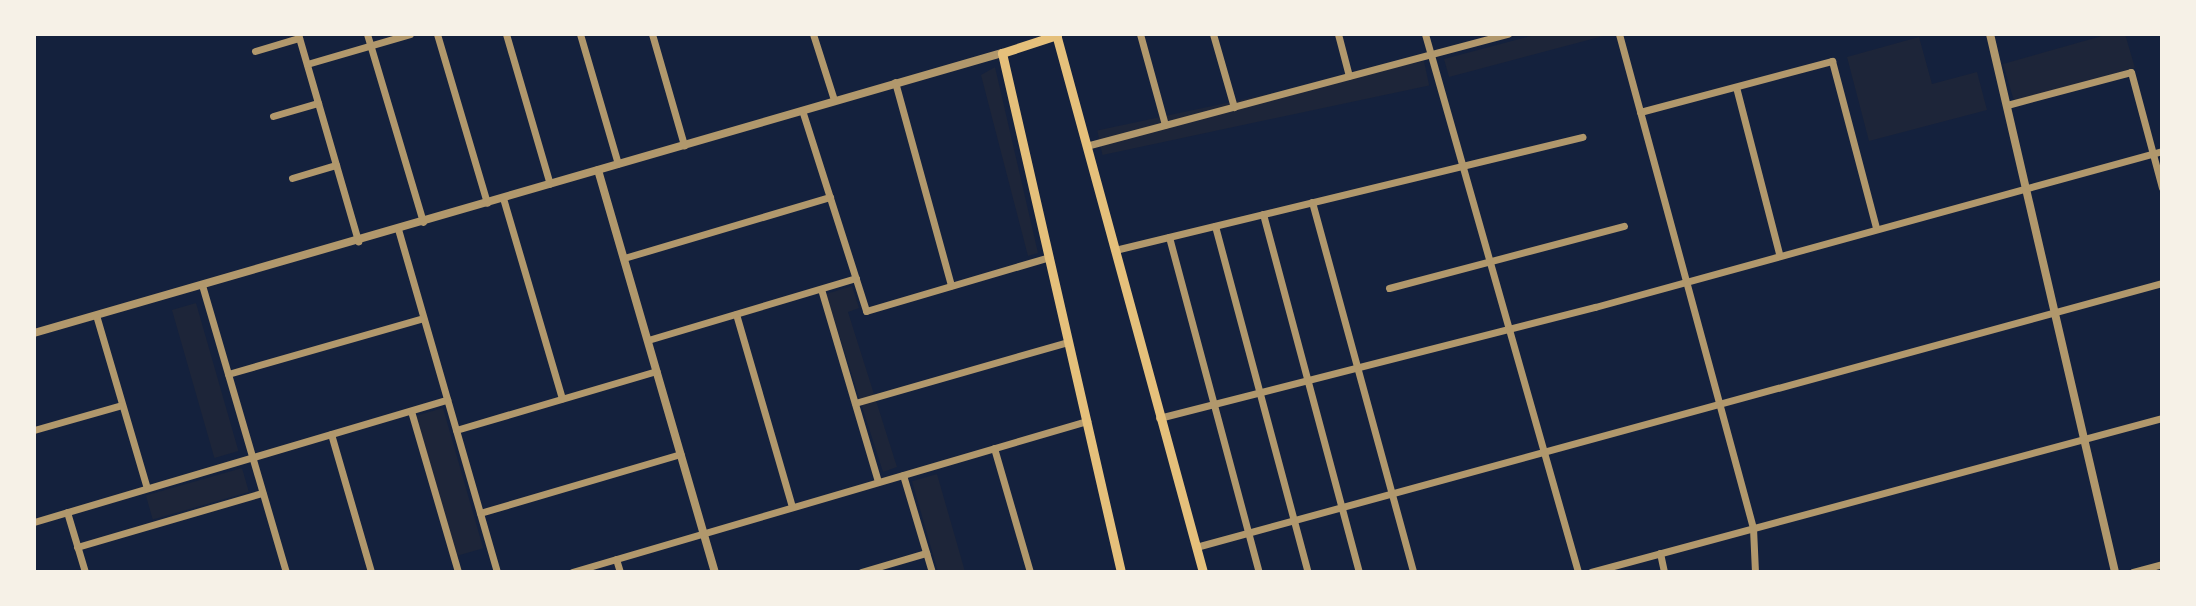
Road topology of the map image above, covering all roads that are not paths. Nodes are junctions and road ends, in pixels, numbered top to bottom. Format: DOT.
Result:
graph roads {
  1 [pos="367,34"];
  2 [pos="410,34"];
  3 [pos="437,34"];
  4 [pos="506,34"];
  5 [pos="580,34"];
  6 [pos="652,34"];
  7 [pos="813,34"];
  8 [pos="1056,34"];
  9 [pos="1140,34"];
  10 [pos="1213,34"];
  11 [pos="1338,34"];
  12 [pos="1425,34"];
  13 [pos="1508,34"];
  14 [pos="1619,34"];
  15 [pos="1990,34"];
  16 [pos="298,36"];
  17 [pos="1043,36"];
  18 [pos="371,46"];
  19 [pos="255,51"];
  20 [pos="1002,53"];
  21 [pos="1430,54"];
  22 [pos="307,64"];
  23 [pos="1349,76"];
  24 [pos="895,82"];
  25 [pos="1736,87"];
  26 [pos="834,100"];
  27 [pos="318,103"];
  28 [pos="2007,105"];
  29 [pos="1234,107"];
  30 [pos="802,110"];
  31 [pos="1640,112"];
  32 [pos="273,116"];
  33 [pos="1165,125"];
  34 [pos="1583,137"];
  35 [pos="684,145"];
  36 [pos="1086,146"];
  37 [pos="2158,152"];
  38 [pos="618,164"];
  39 [pos="336,165"];
  40 [pos="1462,166"];
  41 [pos="598,170"];
  42 [pos="292,178"];
  43 [pos="550,184"];
  44 [pos="2026,188"];
  45 [pos="2162,188"];
  46 [pos="830,197"];
  47 [pos="503,198"];
  48 [pos="1312,202"];
  49 [pos="487,203"];
  50 [pos="1263,214"];
  51 [pos="423,222"];
  52 [pos="1215,226"];
  53 [pos="1624,226"];
  54 [pos="1876,227"];
  55 [pos="398,229"];
  56 [pos="1169,237"];
  57 [pos="358,241"];
  58 [pos="1115,250"];
  59 [pos="1779,253"];
  60 [pos="1049,257"];
  61 [pos="624,258"];
  62 [pos="1490,262"];
  63 [pos="856,278"];
  64 [pos="1686,278"];
  65 [pos="2162,283"];
  66 [pos="202,285"];
  67 [pos="951,285"];
  68 [pos="1389,288"];
  69 [pos="821,289"];
  70 [pos="2055,312"];
  71 [pos="736,314"];
  72 [pos="96,315"];
  73 [pos="423,318"];
  74 [pos="1509,329"];
  75 [pos="34,333"];
  76 [pos="648,340"];
  77 [pos="1068,342"];
  78 [pos="1357,368"];
  79 [pos="657,371"];
  80 [pos="228,374"];
  81 [pos="1307,381"];
  82 [pos="1260,393"];
  83 [pos="562,399"];
  84 [pos="447,400"];
  85 [pos="855,403"];
  86 [pos="1720,403"];
  87 [pos="1214,404"];
  88 [pos="122,405"];
  89 [pos="411,411"];
  90 [pos="1159,418"];
  91 [pos="2162,418"];
  92 [pos="1087,421"];
  93 [pos="34,430"];
  94 [pos="456,430"];
  95 [pos="331,434"];
  96 [pos="2084,439"];
  97 [pos="994,448"];
  98 [pos="1544,452"];
  99 [pos="681,454"];
  100 [pos="252,457"];
  101 [pos="903,475"];
  102 [pos="878,482"];
  103 [pos="147,488"];
  104 [pos="262,493"];
  105 [pos="1392,494"];
  106 [pos="792,507"];
  107 [pos="1341,508"];
  108 [pos="67,512"];
  109 [pos="480,513"];
  110 [pos="1294,520"];
  111 [pos="34,522"];
  112 [pos="1753,528"];
  113 [pos="704,533"];
  114 [pos="1248,533"];
  115 [pos="77,547"];
  116 [pos="1196,547"];
  117 [pos="926,553"];
  118 [pos="1660,553"];
  119 [pos="616,559"];
  120 [pos="2162,564"];
  121 [pos="85,572"];
  122 [pos="284,572"];
  123 [pos="371,572"];
  124 [pos="458,572"];
  125 [pos="497,572"];
  126 [pos="572,572"];
  127 [pos="620,572"];
  128 [pos="715,572"];
  129 [pos="861,572"];
  130 [pos="932,572"];
  131 [pos="1030,572"];
  132 [pos="1121,572"];
  133 [pos="1203,572"];
  134 [pos="1259,572"];
  135 [pos="1308,572"];
  136 [pos="1359,572"];
  137 [pos="1413,572"];
  138 [pos="1578,572"];
  139 [pos="1591,572"];
  140 [pos="1664,572"];
  141 [pos="1755,572"];
  142 [pos="2115,572"];
  143 [pos="2133,572"];
  1 -- 18 [label="street"];
  2 -- 18 [label="street"];
  3 -- 49 [label="street"];
  4 -- 43 [label="street"];
  5 -- 38 [label="street"];
  6 -- 35 [label="street"];
  7 -- 26 [label="street"];
  8 -- 17 [label="main road"];
  8 -- 36 [label="main road"];
  9 -- 33 [label="street"];
  10 -- 29 [label="street"];
  11 -- 23 [label="street"];
  12 -- 21 [label="street"];
  13 -- 21 [label="street"];
  14 -- 31 [label="street"];
  15 -- 28 [label="street"];
  16 -- 19 [label="street"];
  16 -- 22 [label="street"];
  17 -- 20 [label="main road"];
  18 -- 22 [label="street"];
  18 -- 51 [label="street"];
  20 -- 24 [label="street"];
  20 -- 60 [label="main road"];
  21 -- 23 [label="street"];
  21 -- 40 [label="street"];
  22 -- 27 [label="street"];
  23 -- 29 [label="street"];
  24 -- 26 [label="street"];
  24 -- 67 [label="street"];
  25 -- 31 [label="street"];
  25 -- 54 [label="street"];
  25 -- 59 [label="street"];
  26 -- 30 [label="street"];
  27 -- 32 [label="street"];
  27 -- 39 [label="street"];
  28 -- 37 [label="street"];
  28 -- 44 [label="street"];
  29 -- 33 [label="street"];
  30 -- 35 [label="street"];
  30 -- 46 [label="street"];
  31 -- 64 [label="street"];
  33 -- 36 [label="street"];
  34 -- 40 [label="street"];
  35 -- 38 [label="street"];
  36 -- 58 [label="main road"];
  37 -- 44 [label="street"];
  37 -- 45 [label="street"];
  38 -- 41 [label="street"];
  39 -- 42 [label="street"];
  39 -- 57 [label="street"];
  40 -- 48 [label="street"];
  40 -- 62 [label="street"];
  41 -- 43 [label="street"];
  41 -- 61 [label="street"];
  43 -- 47 [label="street"];
  44 -- 54 [label="street"];
  44 -- 70 [label="street"];
  46 -- 61 [label="street"];
  46 -- 63 [label="street"];
  47 -- 49 [label="street"];
  47 -- 83 [label="street"];
  48 -- 50 [label="street"];
  48 -- 78 [label="street"];
  49 -- 51 [label="street"];
  50 -- 52 [label="street"];
  50 -- 81 [label="street"];
  51 -- 55 [label="street"];
  52 -- 56 [label="street"];
  52 -- 82 [label="street"];
  53 -- 62 [label="street"];
  54 -- 59 [label="street"];
  55 -- 57 [label="street"];
  55 -- 73 [label="street"];
  56 -- 58 [label="street"];
  56 -- 87 [label="street"];
  57 -- 66 [label="street"];
  58 -- 90 [label="main road"];
  59 -- 64 [label="street"];
  60 -- 67 [label="street"];
  60 -- 77 [label="main road"];
  61 -- 76 [label="street"];
  62 -- 68 [label="street"];
  62 -- 74 [label="street"];
  63 -- 67 [label="street"];
  63 -- 69 [label="street"];
  64 -- 74 [label="street"];
  64 -- 86 [label="street"];
  65 -- 70 [label="street"];
  66 -- 72 [label="street"];
  66 -- 80 [label="street"];
  69 -- 71 [label="street"];
  69 -- 85 [label="street"];
  70 -- 86 [label="street"];
  70 -- 96 [label="street"];
  71 -- 76 [label="street"];
  71 -- 106 [label="street"];
  72 -- 75 [label="street"];
  72 -- 88 [label="street"];
  73 -- 80 [label="street"];
  73 -- 84 [label="street"];
  74 -- 78 [label="street"];
  74 -- 98 [label="street"];
  76 -- 79 [label="street"];
  77 -- 85 [label="street"];
  77 -- 92 [label="main road"];
  78 -- 81 [label="street"];
  78 -- 105 [label="street"];
  79 -- 83 [label="street"];
  79 -- 99 [label="street"];
  80 -- 100 [label="street"];
  81 -- 82 [label="street"];
  81 -- 107 [label="street"];
  82 -- 87 [label="street"];
  82 -- 110 [label="street"];
  83 -- 94 [label="street"];
  84 -- 89 [label="street"];
  84 -- 94 [label="street"];
  85 -- 102 [label="street"];
  86 -- 98 [label="street"];
  86 -- 112 [label="street"];
  87 -- 90 [label="street"];
  87 -- 114 [label="street"];
  88 -- 93 [label="street"];
  88 -- 103 [label="street"];
  89 -- 95 [label="street"];
  89 -- 124 [label="street"];
  90 -- 116 [label="main road"];
  91 -- 96 [label="street"];
  92 -- 97 [label="street"];
  92 -- 132 [label="main road"];
  94 -- 109 [label="street"];
  95 -- 100 [label="street"];
  95 -- 123 [label="street"];
  96 -- 112 [label="street"];
  96 -- 142 [label="street"];
  97 -- 101 [label="street"];
  97 -- 131 [label="street"];
  98 -- 105 [label="street"];
  98 -- 138 [label="street"];
  99 -- 109 [label="street"];
  99 -- 113 [label="street"];
  100 -- 103 [label="street"];
  100 -- 104 [label="street"];
  101 -- 102 [label="street"];
  101 -- 117 [label="street"];
  102 -- 106 [label="street"];
  103 -- 108 [label="street"];
  104 -- 115 [label="street"];
  104 -- 122 [label="street"];
  105 -- 107 [label="street"];
  105 -- 137 [label="street"];
  106 -- 113 [label="street"];
  107 -- 110 [label="street"];
  107 -- 136 [label="street"];
  108 -- 111 [label="street"];
  108 -- 115 [label="street"];
  109 -- 125 [label="street"];
  110 -- 114 [label="street"];
  110 -- 135 [label="street"];
  112 -- 118 [label="street"];
  112 -- 141 [label="street"];
  113 -- 119 [label="street"];
  113 -- 128 [label="street"];
  114 -- 116 [label="street"];
  114 -- 134 [label="street"];
  115 -- 121 [label="street"];
  116 -- 133 [label="main road"];
  117 -- 129 [label="street"];
  117 -- 130 [label="street"];
  118 -- 139 [label="street"];
  118 -- 140 [label="street"];
  119 -- 126 [label="street"];
  119 -- 127 [label="street"];
  120 -- 143 [label="street"];
}
